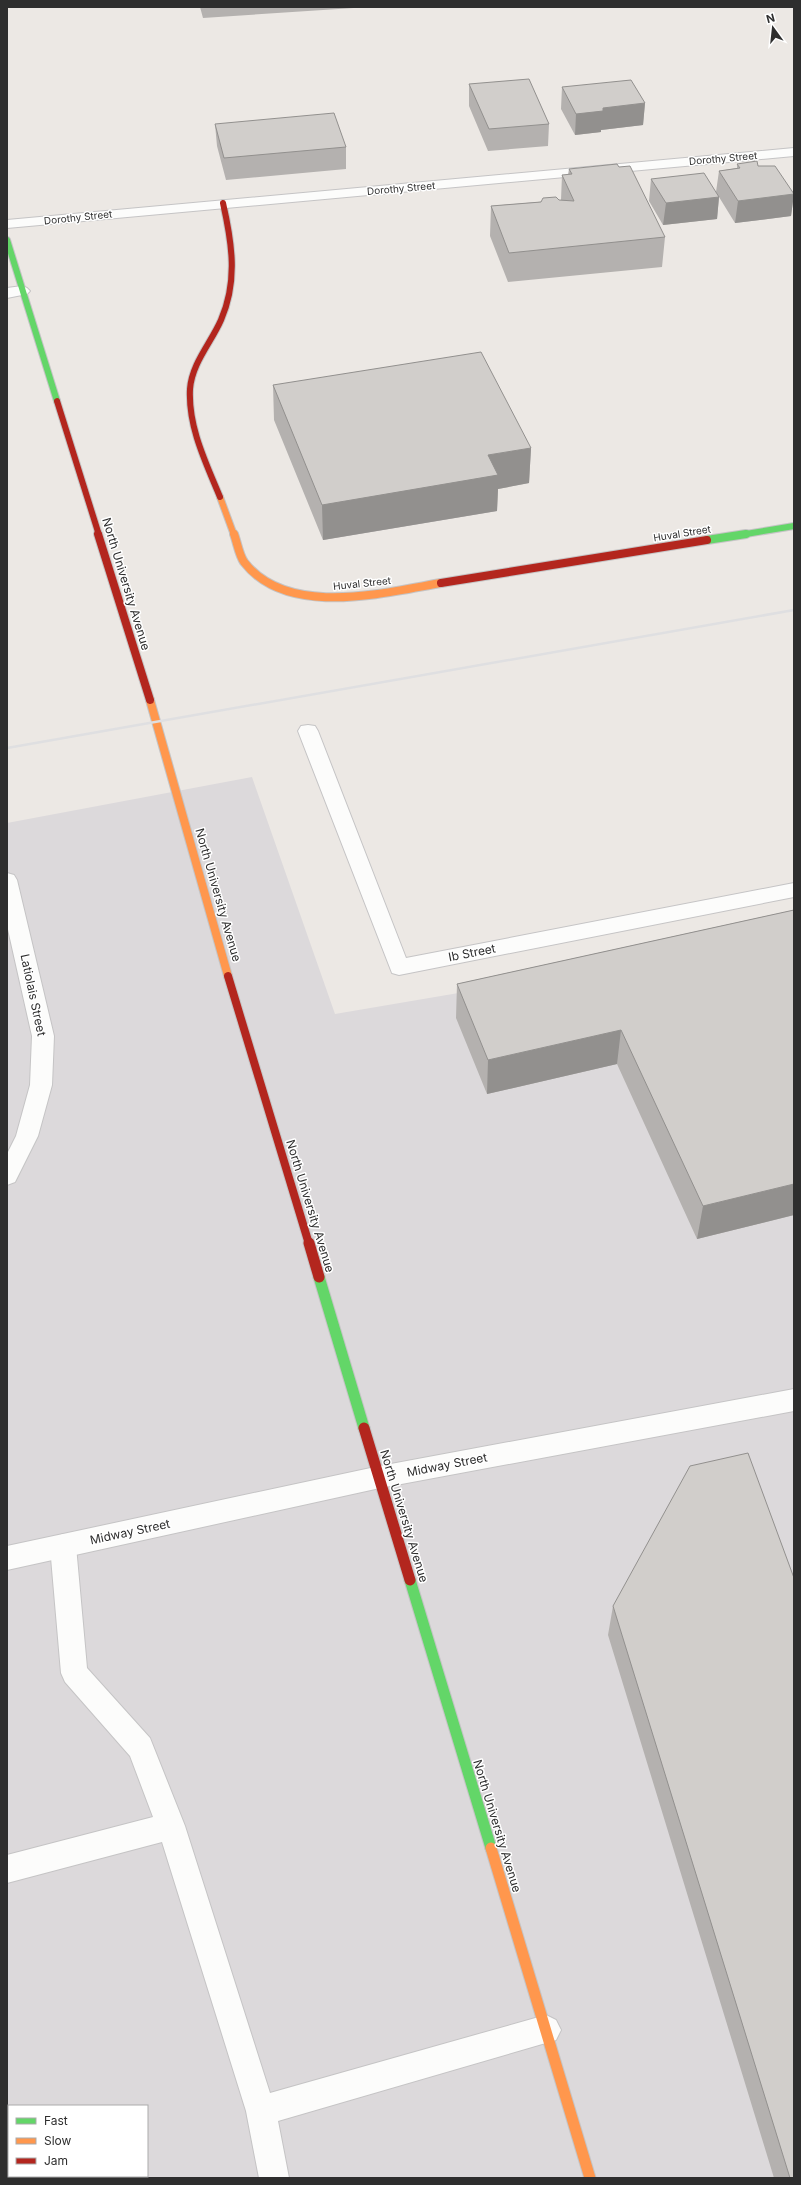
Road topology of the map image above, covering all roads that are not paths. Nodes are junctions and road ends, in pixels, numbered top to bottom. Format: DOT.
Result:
graph roads {
  1 [pos="794,152"];
  2 [pos="223,204"];
  3 [pos="7,224"];
  4 [pos="7,240"];
  5 [pos="22,291"];
  6 [pos="7,294"];
  7 [pos="794,526"];
  8 [pos="308,730"];
  9 [pos="7,880"];
  10 [pos="794,890"];
  11 [pos="7,1176"];
  12 [pos="794,1400"];
  13 [pos="380,1477"];
  14 [pos="63,1546"];
  15 [pos="7,1558"];
  16 [pos="171,1826"];
  17 [pos="7,1869"];
  18 [pos="546,2030"];
  19 [pos="261,2111"];
  20 [pos="274,2178"];
  21 [pos="590,2178"];
  1 -- 2 [label="street, Dorothy Street"];
  2 -- 3 [label="street, Dorothy Street"];
  2 -- 7 [label="main road, Huval Street"];
  4 -- 5 [label="main road, North University Avenue"];
  5 -- 6 [label="street"];
  5 -- 13 [label="main road, North University Avenue"];
  8 -- 10 [label="street, Ib Street"];
  9 -- 11 [label="street, Latiolais Street"];
  12 -- 13 [label="street, Midway Street"];
  13 -- 14 [label="street, Midway Street"];
  13 -- 18 [label="main road, North University Avenue"];
  14 -- 15 [label="street, Midway Street"];
  14 -- 16 [label="street"];
  16 -- 17 [label="street"];
  16 -- 19 [label="street"];
  18 -- 19 [label="street"];
  18 -- 21 [label="main road, North University Avenue"];
  19 -- 20 [label="street"];
}
